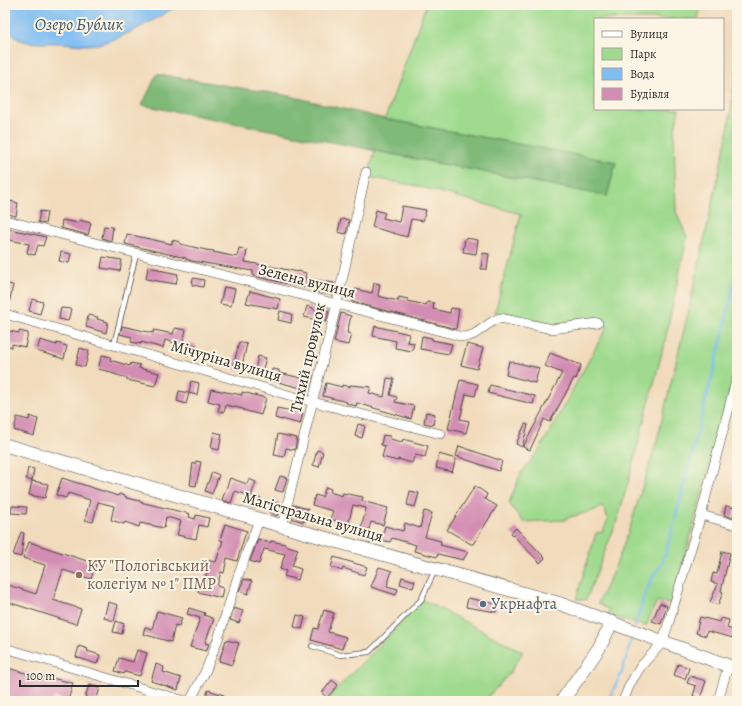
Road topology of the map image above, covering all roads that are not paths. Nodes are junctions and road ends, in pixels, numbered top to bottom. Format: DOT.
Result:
graph roads {
  1 [pos="366,172"];
  2 [pos="5,220"];
  3 [pos="136,254"];
  4 [pos="337,303"];
  5 [pos="5,314"];
  6 [pos="598,323"];
  7 [pos="114,345"];
  8 [pos="737,377"];
  9 [pos="313,402"];
  10 [pos="441,434"];
  11 [pos="5,445"];
  12 [pos="701,515"];
  13 [pos="259,520"];
  14 [pos="737,525"];
  15 [pos="282,526"];
  16 [pos="435,570"];
  17 [pos="612,622"];
  18 [pos="662,642"];
  19 [pos="312,646"];
  20 [pos="5,648"];
  21 [pos="732,668"];
  22 [pos="185,701"];
  23 [pos="190,701"];
  24 [pos="562,701"];
  25 [pos="624,701"];
  26 [pos="718,701"];
  1 -- 4 [label="street, Тихий провулок"];
  2 -- 3 [label="street, Зелена вулиця"];
  3 -- 4 [label="street, Зелена вулиця"];
  3 -- 7 [label="lane"];
  4 -- 6 [label="street, Зелена вулиця"];
  4 -- 9 [label="street, Тихий провулок"];
  5 -- 7 [label="street, Мічуріна вулиця"];
  7 -- 9 [label="street, Мічуріна вулиця"];
  8 -- 12 [label="street"];
  9 -- 10 [label="street, Мічуріна вулиця"];
  9 -- 15 [label="street, Тихий провулок"];
  11 -- 13 [label="main road, Магістральна вулиця"];
  12 -- 14 [label="street"];
  12 -- 18 [label="street"];
  13 -- 15 [label="main road, Магістральна вулиця"];
  13 -- 23 [label="street"];
  15 -- 16 [label="main road, Магістральна вулиця"];
  16 -- 17 [label="main road, Магістральна вулиця"];
  16 -- 19 [label="lane"];
  17 -- 18 [label="main road, Магістральна вулиця"];
  17 -- 24 [label="main road"];
  18 -- 21 [label="main road, Магістральна вулиця"];
  18 -- 25 [label="street"];
  20 -- 22 [label="street"];
  21 -- 26 [label="street"];
}
